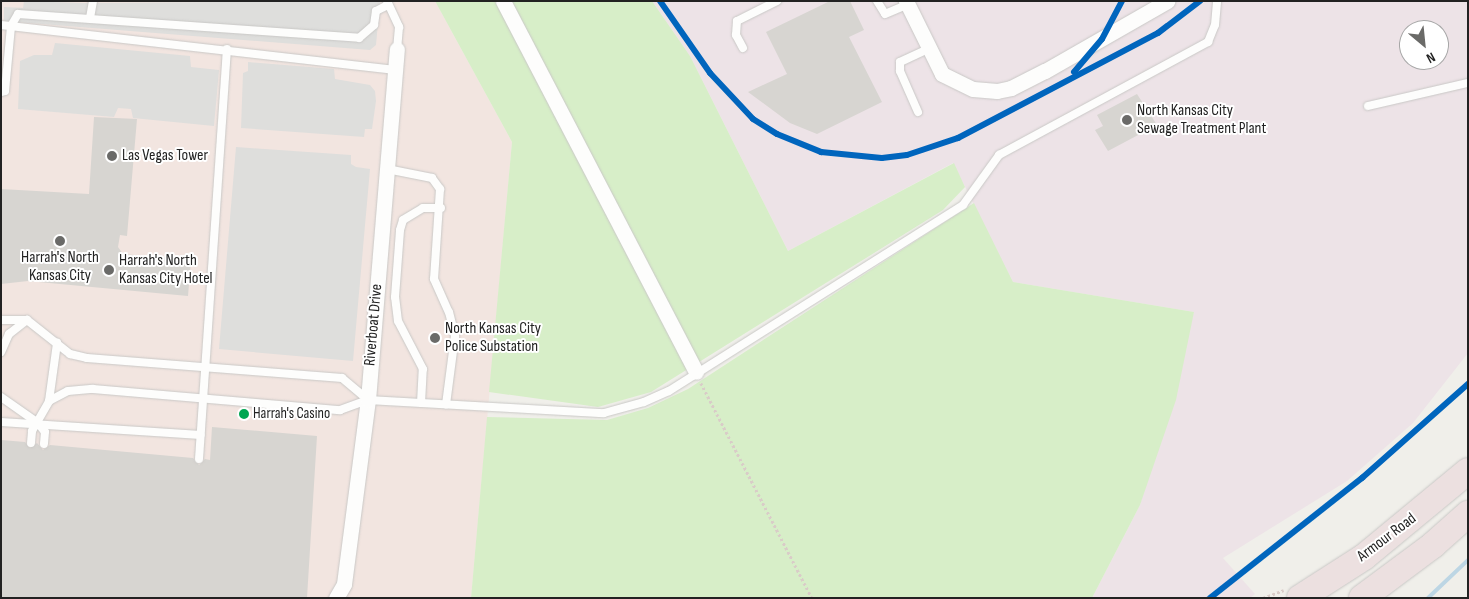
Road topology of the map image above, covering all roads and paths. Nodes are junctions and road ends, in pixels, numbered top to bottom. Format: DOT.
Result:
graph roads {
  1 [pos="93,1"];
  2 [pos="503,1"];
  3 [pos="777,1"];
  4 [pos="877,1"];
  5 [pos="1167,1"];
  6 [pos="1217,1"];
  7 [pos="388,3"];
  8 [pos="907,3"];
  9 [pos="90,18"];
  10 [pos="1,25"];
  11 [pos="11,26"];
  12 [pos="743,48"];
  13 [pos="930,48"];
  14 [pos="397,49"];
  15 [pos="227,50"];
  16 [pos="395,70"];
  17 [pos="1468,83"];
  18 [pos="1,92"];
  19 [pos="1368,106"];
  20 [pos="918,112"];
  21 [pos="387,169"];
  22 [pos="441,208"];
  23 [pos="1,320"];
  24 [pos="27,320"];
  25 [pos="57,343"];
  26 [pos="1,352"];
  27 [pos="205,367"];
  28 [pos="696,372"];
  29 [pos="1,398"];
  30 [pos="203,398"];
  31 [pos="368,400"];
  32 [pos="49,401"];
  33 [pos="421,403"];
  34 [pos="446,404"];
  35 [pos="1,422"];
  36 [pos="38,423"];
  37 [pos="200,435"];
  38 [pos="31,443"];
  39 [pos="44,444"];
  40 [pos="199,459"];
  41 [pos="1468,471"];
  42 [pos="1468,514"];
  43 [pos="336,598"];
  44 [pos="812,598"];
  45 [pos="1300,598"];
  46 [pos="1362,598"];
  1 -- 9 [label="lane"];
  2 -- 28 [label="street"];
  3 -- 12 [label="lane"];
  4 -- 8 [label="lane"];
  5 -- 13 [label="street"];
  6 -- 28 [label="lane"];
  7 -- 9 [label="lane"];
  7 -- 14 [label="lane"];
  8 -- 13 [label="street"];
  9 -- 11 [label="lane"];
  10 -- 11 [label="lane"];
  11 -- 15 [label="lane"];
  11 -- 18 [label="lane"];
  13 -- 20 [label="lane"];
  14 -- 16 [label="street, Riverboat Drive"];
  15 -- 16 [label="lane"];
  15 -- 27 [label="lane"];
  16 -- 21 [label="street, Riverboat Drive"];
  17 -- 19 [label="lane"];
  21 -- 22 [label="lane"];
  21 -- 31 [label="street, Riverboat Drive"];
  22 -- 33 [label="lane"];
  22 -- 34 [label="lane"];
  23 -- 24 [label="lane"];
  24 -- 25 [label="lane"];
  24 -- 26 [label="lane"];
  25 -- 27 [label="lane"];
  25 -- 32 [label="lane"];
  27 -- 30 [label="lane"];
  27 -- 31 [label="lane"];
  28 -- 34 [label="lane"];
  28 -- 44 [label="path"];
  29 -- 36 [label="lane"];
  30 -- 31 [label="lane"];
  30 -- 32 [label="lane"];
  30 -- 37 [label="lane"];
  31 -- 33 [label="lane"];
  31 -- 43 [label="street, Riverboat Drive"];
  32 -- 36 [label="lane"];
  33 -- 34 [label="lane"];
  35 -- 36 [label="lane"];
  36 -- 37 [label="lane"];
  36 -- 38 [label="lane"];
  36 -- 39 [label="lane"];
  37 -- 40 [label="lane"];
  41 -- 45 [label="highway, Armour Road"];
  42 -- 46 [label="highway, Armour Road"];
}
